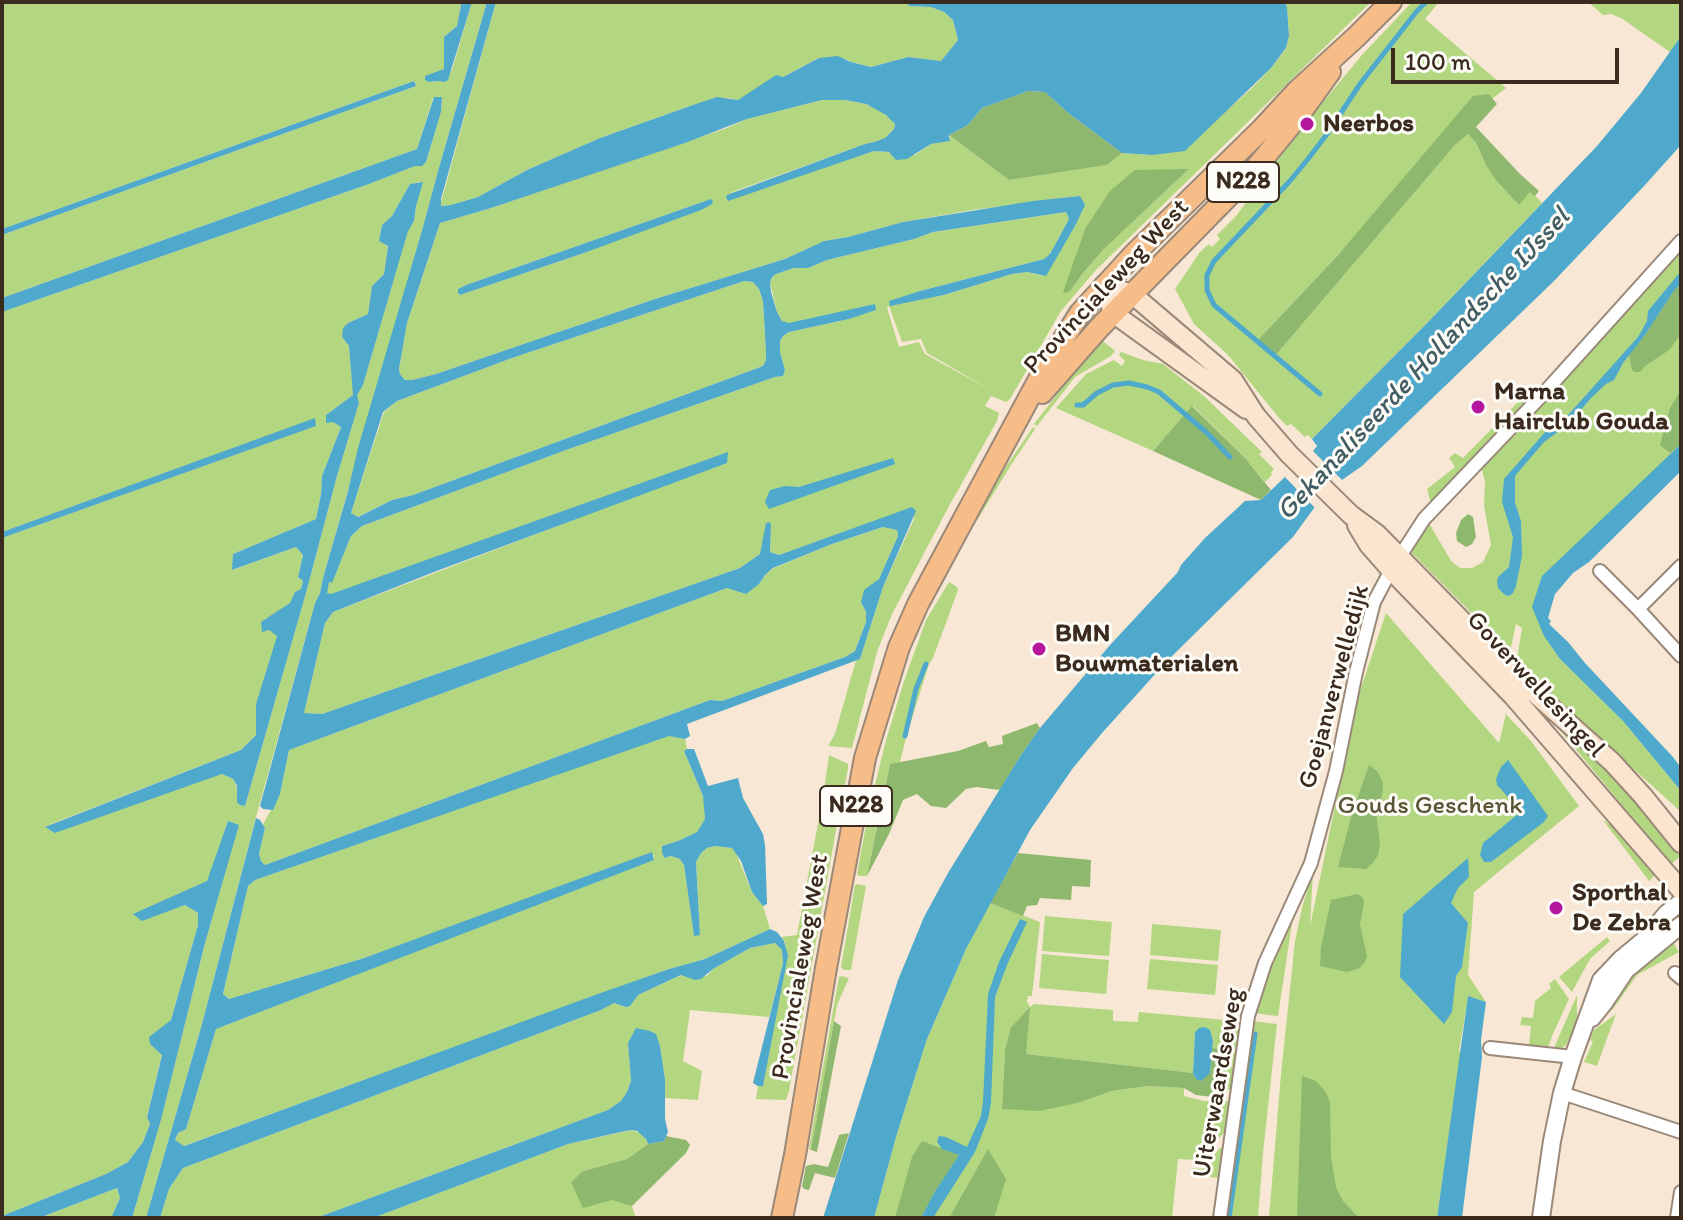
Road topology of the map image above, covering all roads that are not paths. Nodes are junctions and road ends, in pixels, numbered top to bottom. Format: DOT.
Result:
graph roads {
  1 [pos="1391,2"];
  2 [pos="1356,37"];
  3 [pos="1681,241"];
  4 [pos="1104,285"];
  5 [pos="1132,294"];
  6 [pos="1113,313"];
  7 [pos="1256,416"];
  8 [pos="1016,423"];
  9 [pos="1395,564"];
  10 [pos="1681,566"];
  11 [pos="1600,571"];
  12 [pos="1638,609"];
  13 [pos="1681,656"];
  14 [pos="1681,843"];
  15 [pos="1308,870"];
  16 [pos="1681,890"];
  17 [pos="1681,902"];
  18 [pos="1681,925"];
  19 [pos="1586,1025"];
  20 [pos="1490,1048"];
  21 [pos="1573,1057"];
  22 [pos="1562,1093"];
  23 [pos="1681,1132"];
  24 [pos="1681,1192"];
  25 [pos="782,1218"];
  26 [pos="1220,1218"];
  27 [pos="1541,1218"];
  28 [pos="1677,1218"];
  1 -- 2 [label="main road, Provincialeweg West / N228"];
  2 -- 4 [label="main road, Provincialeweg West / N228"];
  2 -- 5 [label="main road, Provincialeweg West / N228"];
  3 -- 9 [label="street, Goejanverwelledijk"];
  4 -- 5 [label="main road, Goverwellesingel"];
  4 -- 6 [label="main road"];
  4 -- 8 [label="main road, Provincialeweg West / N228"];
  5 -- 6 [label="main road, Provincialeweg West / N228"];
  5 -- 7 [label="main road, Goverwellesingel"];
  6 -- 7 [label="main road, Goverwellesingel"];
  6 -- 8 [label="main road, Provincialeweg West / N228"];
  7 -- 9 [label="main road, Goverwellesingel"];
  8 -- 25 [label="main road, Provincialeweg West / N228"];
  9 -- 14 [label="main road, Goverwellesingel"];
  9 -- 15 [label="street, Goejanverwelledijk"];
  9 -- 16 [label="main road, Goverwellesingel"];
  10 -- 12 [label="street"];
  11 -- 12 [label="street"];
  12 -- 13 [label="street"];
  15 -- 26 [label="street, Uiterwaardseweg"];
  17 -- 19 [label="street"];
  18 -- 19 [label="street"];
  19 -- 21 [label="street"];
  20 -- 21 [label="street"];
  21 -- 22 [label="street"];
  22 -- 23 [label="street"];
  22 -- 27 [label="street"];
  24 -- 28 [label="street"];
}
